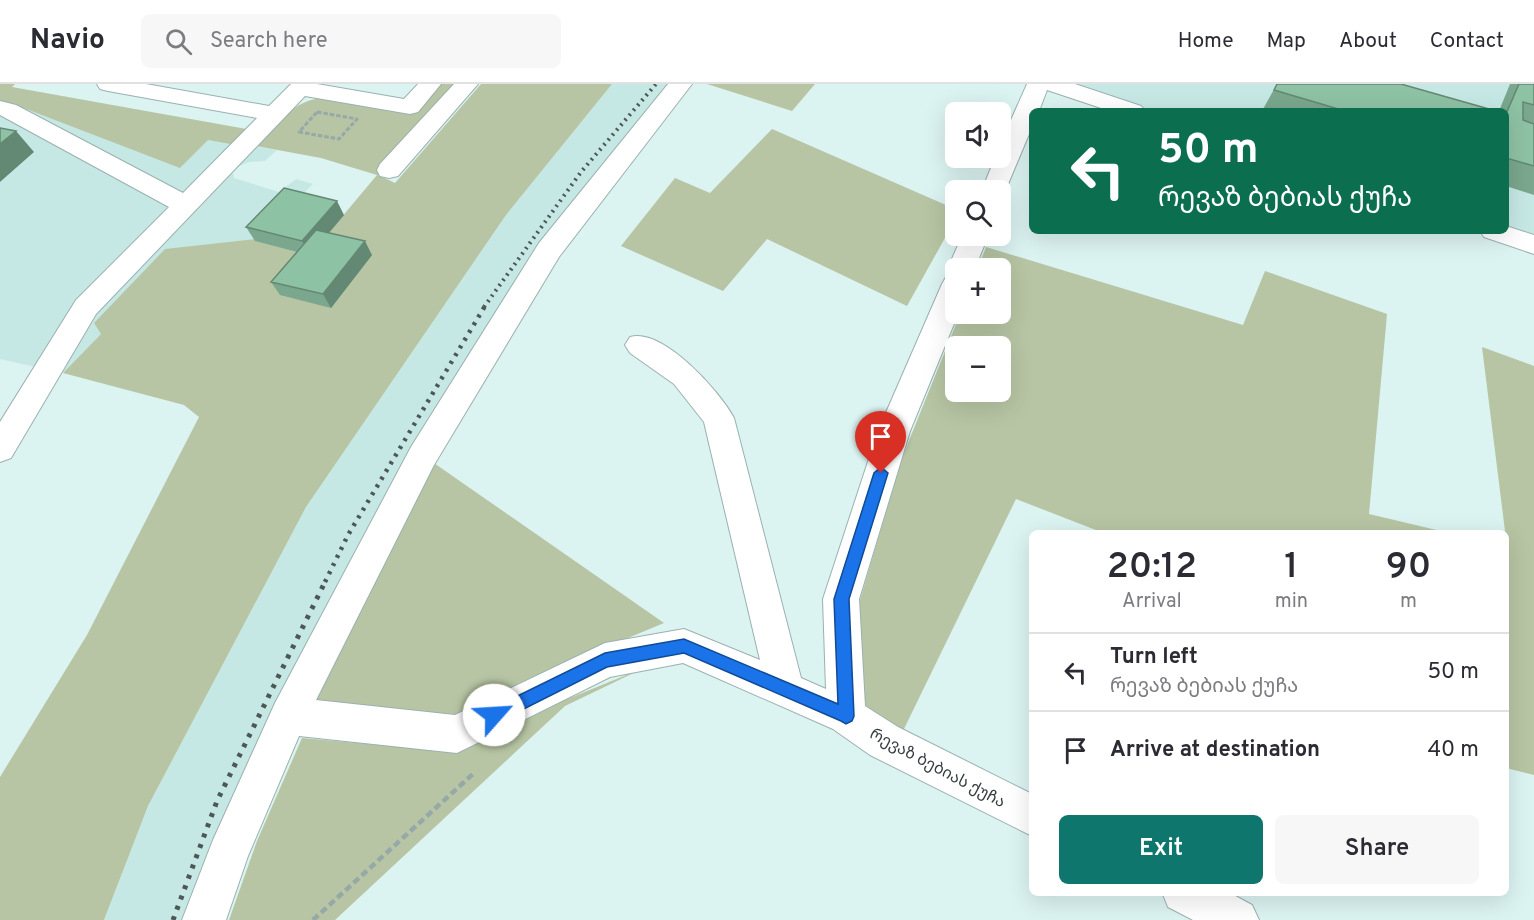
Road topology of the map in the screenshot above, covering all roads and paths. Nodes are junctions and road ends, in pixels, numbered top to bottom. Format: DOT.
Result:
graph roads {
  1 [pos="108,84"];
  2 [pos="430,84"];
  3 [pos="467,84"];
  4 [pos="681,84"];
  5 [pos="1038,84"];
  6 [pos="1052,84"];
  7 [pos="302,86"];
  8 [pos="0,108"];
  9 [pos="1124,108"];
  10 [pos="274,114"];
  11 [pos="389,170"];
  12 [pos="998,180"];
  13 [pos="186,205"];
  14 [pos="1502,234"];
  15 [pos="1534,245"];
  16 [pos="945,310"];
  17 [pos="640,345"];
  18 [pos="0,449"];
  19 [pos="785,689"];
  20 [pos="288,716"];
  21 [pos="846,716"];
  22 [pos="476,771"];
  23 [pos="1029,814"];
  24 [pos="1191,896"];
  25 [pos="204,920"];
  26 [pos="313,920"];
  27 [pos="1238,920"];
  1 -- 10 [label="street"];
  2 -- 7 [label="street"];
  3 -- 11 [label="street"];
  4 -- 20 [label="street"];
  5 -- 12 [label="street"];
  6 -- 9 [label="street"];
  7 -- 10 [label="street"];
  8 -- 13 [label="street"];
  10 -- 13 [label="street"];
  13 -- 18 [label="street"];
  14 -- 15 [label="street"];
  16 -- 21 [label="street"];
  17 -- 19 [label="street"];
  19 -- 20 [label="street, რევაზ ბებიას ქუჩა"];
  19 -- 21 [label="street, რევაზ ბებიას ქუჩა"];
  20 -- 25 [label="street"];
  21 -- 23 [label="street, რევაზ ბებიას ქუჩა"];
  22 -- 26 [label="path"];
  24 -- 27 [label="street"];
}
